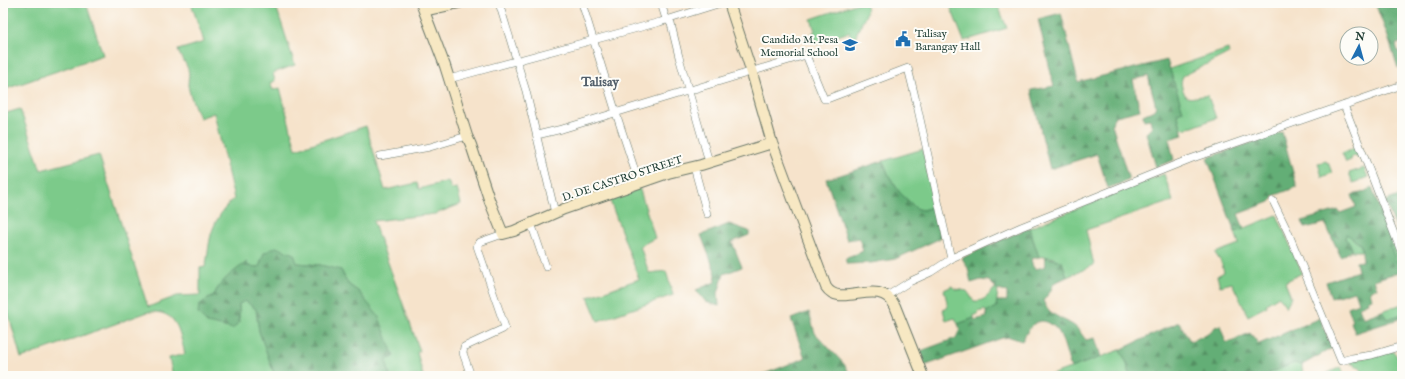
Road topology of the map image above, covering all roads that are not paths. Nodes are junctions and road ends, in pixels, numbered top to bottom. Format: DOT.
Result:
graph roads {
  1 [pos="459,3"];
  2 [pos="499,3"];
  3 [pos="582,3"];
  4 [pos="661,3"];
  5 [pos="721,3"];
  6 [pos="729,3"];
  7 [pos="423,7"];
  8 [pos="668,19"];
  9 [pos="594,40"];
  10 [pos="516,60"];
  11 [pos="752,73"];
  12 [pos="449,79"];
  13 [pos="1402,85"];
  14 [pos="688,91"];
  15 [pos="1344,105"];
  16 [pos="616,113"];
  17 [pos="537,135"];
  18 [pos="466,136"];
  19 [pos="772,143"];
  20 [pos="380,156"];
  21 [pos="710,162"];
  22 [pos="694,167"];
  23 [pos="639,183"];
  24 [pos="1274,202"];
  25 [pos="555,213"];
  26 [pos="707,214"];
  27 [pos="531,223"];
  28 [pos="503,234"];
  29 [pos="1402,254"];
  30 [pos="951,259"];
  31 [pos="546,267"];
  32 [pos="887,296"];
  33 [pos="1402,346"];
  34 [pos="471,376"];
  35 [pos="923,376"];
  1 -- 7 [label="street"];
  2 -- 10 [label="street"];
  3 -- 9 [label="street"];
  4 -- 8 [label="street"];
  5 -- 8 [label="street"];
  6 -- 11 [label="street"];
  7 -- 12 [label="street"];
  8 -- 9 [label="street"];
  8 -- 14 [label="street"];
  9 -- 10 [label="street"];
  9 -- 16 [label="street"];
  10 -- 12 [label="street"];
  10 -- 17 [label="street"];
  11 -- 14 [label="street"];
  11 -- 19 [label="street"];
  11 -- 30 [label="street"];
  12 -- 18 [label="street"];
  13 -- 15 [label="street"];
  14 -- 16 [label="street"];
  14 -- 21 [label="street"];
  15 -- 29 [label="street"];
  15 -- 30 [label="street"];
  16 -- 17 [label="street"];
  16 -- 23 [label="street"];
  17 -- 25 [label="street"];
  18 -- 20 [label="street"];
  18 -- 28 [label="street"];
  19 -- 21 [label="street, D. DE CASTRO STREET"];
  19 -- 32 [label="street"];
  21 -- 22 [label="street, D. DE CASTRO STREET"];
  22 -- 23 [label="street, D. DE CASTRO STREET"];
  22 -- 26 [label="street"];
  23 -- 25 [label="street, D. DE CASTRO STREET"];
  24 -- 33 [label="street"];
  25 -- 27 [label="street, D. DE CASTRO STREET"];
  27 -- 28 [label="street, D. DE CASTRO STREET"];
  27 -- 31 [label="street"];
  28 -- 34 [label="street"];
  30 -- 32 [label="street"];
  32 -- 35 [label="street"];
}
